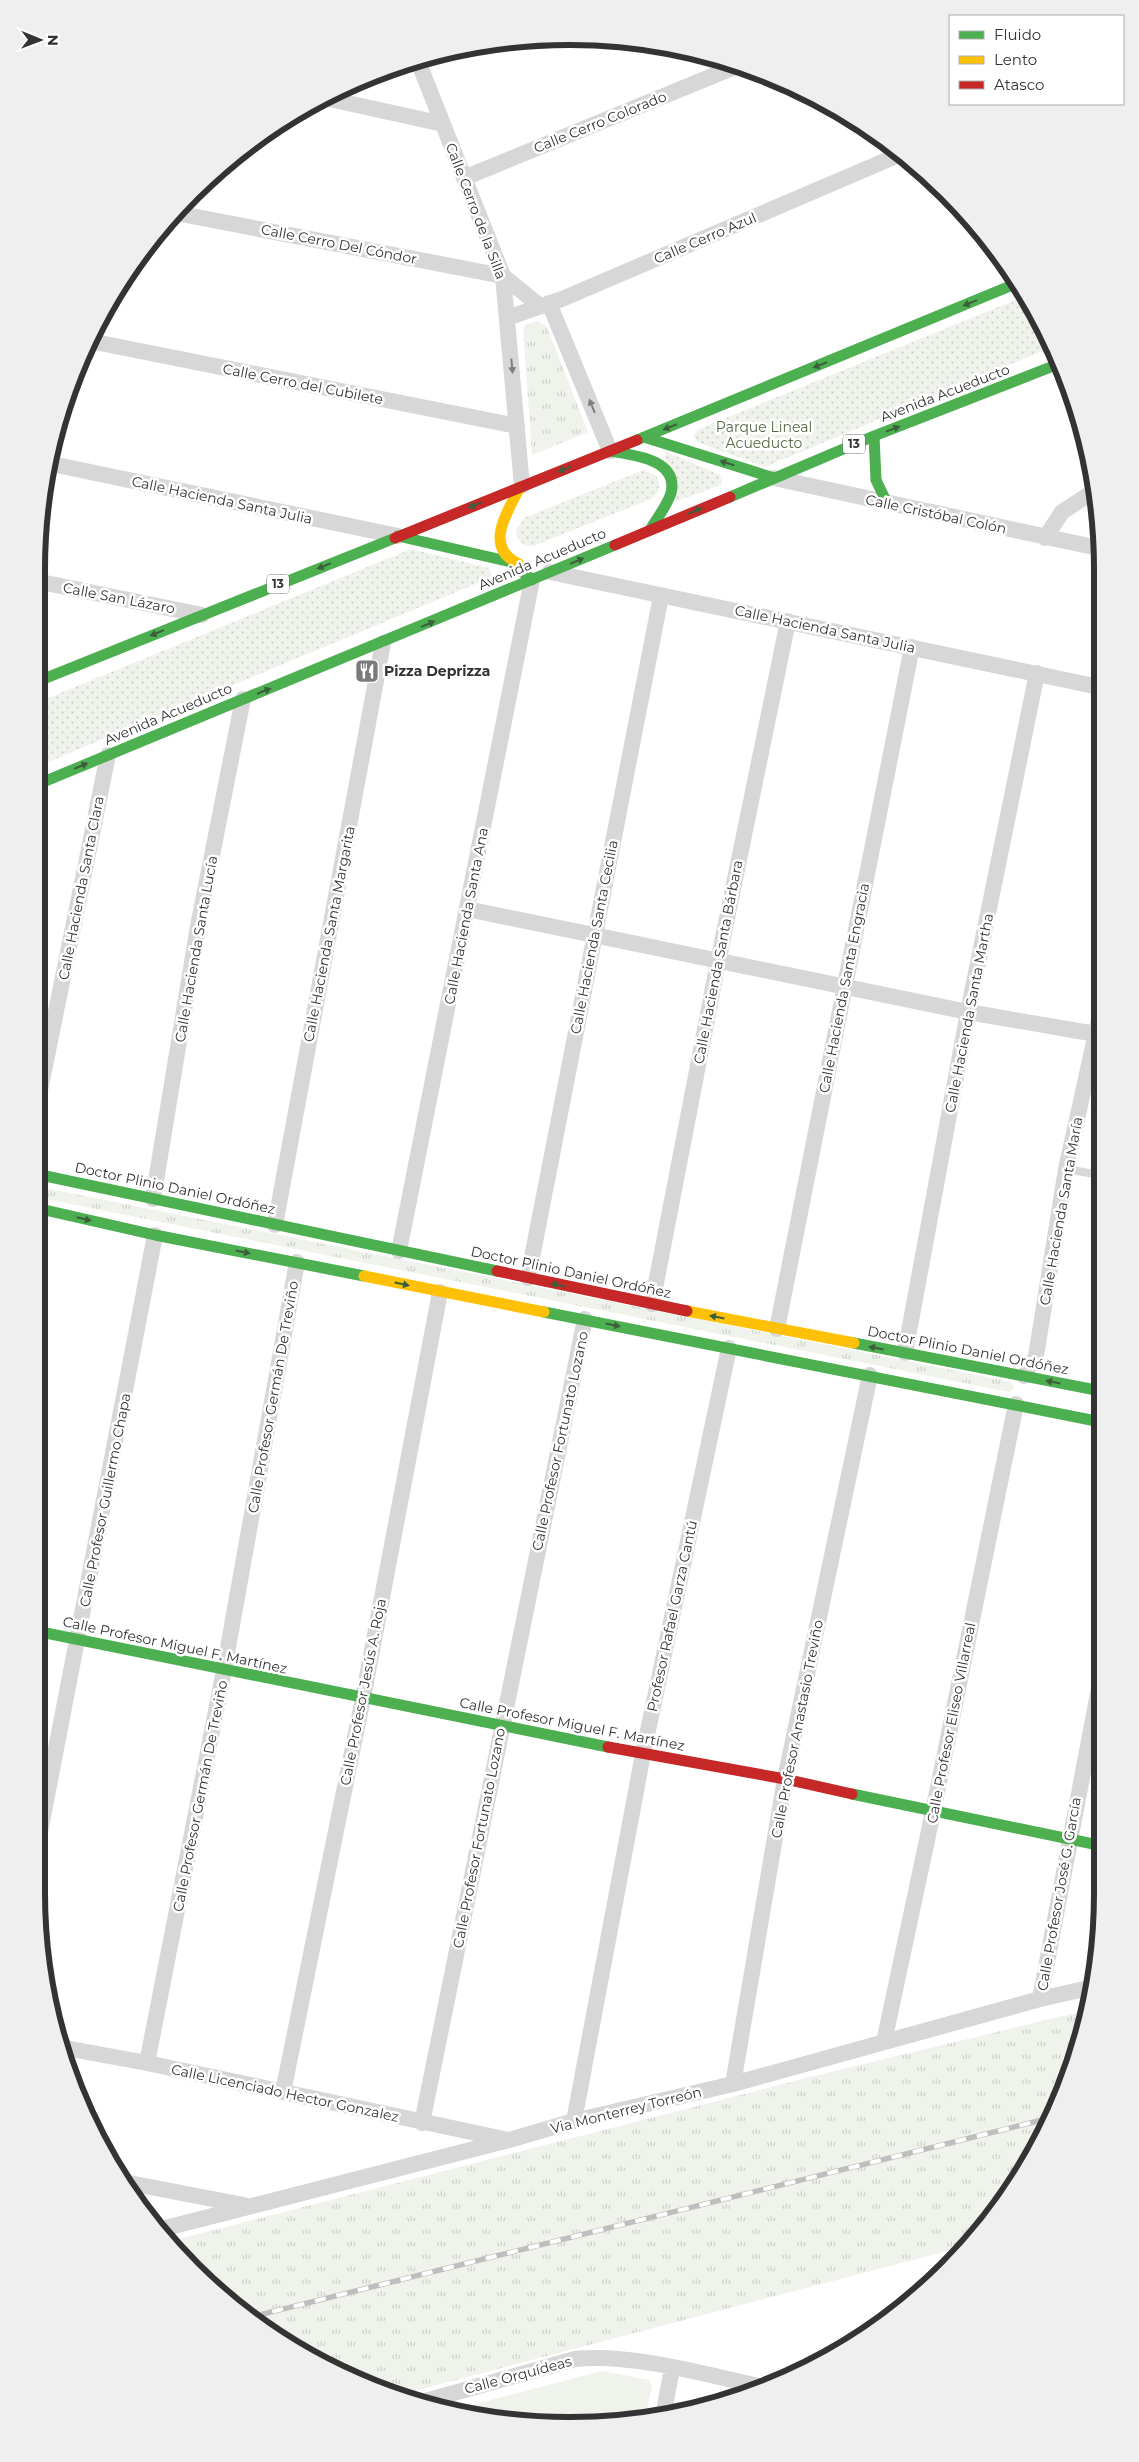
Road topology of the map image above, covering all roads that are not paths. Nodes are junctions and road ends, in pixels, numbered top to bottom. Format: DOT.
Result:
graph roads {
  1 [pos="420,67"];
  2 [pos="728,70"];
  3 [pos="335,100"];
  4 [pos="443,124"];
  5 [pos="894,157"];
  6 [pos="464,178"];
  7 [pos="184,215"];
  8 [pos="503,276"];
  9 [pos="1011,286"];
  10 [pos="545,304"];
  11 [pos="507,318"];
  12 [pos="97,342"];
  13 [pos="1053,366"];
  14 [pos="517,426"];
  15 [pos="874,436"];
  16 [pos="644,437"];
  17 [pos="610,451"];
  18 [pos="56,465"];
  19 [pos="774,478"];
  20 [pos="521,487"];
  21 [pos="1089,495"];
  22 [pos="887,503"];
  23 [pos="650,530"];
  24 [pos="398,536"];
  25 [pos="1045,538"];
  26 [pos="1093,547"];
  27 [pos="511,562"];
  28 [pos="550,572"];
  29 [pos="532,580"];
  30 [pos="45,583"];
  31 [pos="661,596"];
  32 [pos="202,615"];
  33 [pos="788,621"];
  34 [pos="383,643"];
  35 [pos="912,647"];
  36 [pos="1037,673"];
  37 [pos="45,678"];
  38 [pos="1094,685"];
  39 [pos="243,699"];
  40 [pos="108,755"];
  41 [pos="45,781"];
  42 [pos="468,909"];
  43 [pos="594,934"];
  44 [pos="718,962"];
  45 [pos="844,986"];
  46 [pos="968,1012"];
  47 [pos="1094,1034"];
  48 [pos="1094,1043"];
  49 [pos="45,1066"];
  50 [pos="1066,1169"];
  51 [pos="1094,1174"];
  52 [pos="45,1176"];
  53 [pos="152,1200"];
  54 [pos="45,1210"];
  55 [pos="275,1225"];
  56 [pos="155,1235"];
  57 [pos="399,1251"];
  58 [pos="297,1262"];
  59 [pos="528,1278"];
  60 [pos="440,1292"];
  61 [pos="652,1304"];
  62 [pos="585,1319"];
  63 [pos="777,1329"];
  64 [pos="729,1348"];
  65 [pos="905,1353"];
  66 [pos="870,1375"];
  67 [pos="1020,1390"];
  68 [pos="1094,1392"];
  69 [pos="1094,1419"];
  70 [pos="45,1633"];
  71 [pos="79,1641"];
  72 [pos="224,1670"];
  73 [pos="363,1698"];
  74 [pos="1094,1712"];
  75 [pos="502,1726"];
  76 [pos="643,1754"];
  77 [pos="785,1779"];
  78 [pos="45,1809"];
  79 [pos="933,1812"];
  80 [pos="1069,1839"];
  81 [pos="1094,1844"];
  82 [pos="1085,1988"];
  83 [pos="1040,1999"];
  84 [pos="884,2042"];
  85 [pos="69,2049"];
  86 [pos="147,2063"];
  87 [pos="733,2084"];
  88 [pos="283,2092"];
  89 [pos="574,2121"];
  90 [pos="422,2123"];
  91 [pos="509,2140"];
  92 [pos="133,2184"];
  93 [pos="249,2206"];
  94 [pos="166,2228"];
  95 [pos="672,2368"];
  96 [pos="751,2384"];
  97 [pos="433,2399"];
  98 [pos="664,2408"];
  1 -- 4 [label="street, Calle Cerro de la Silla"];
  2 -- 6 [label="street, Calle Cerro Colorado"];
  3 -- 4 [label="street"];
  4 -- 6 [label="street, Calle Cerro de la Silla"];
  5 -- 10 [label="street, Calle Cerro Azul"];
  6 -- 8 [label="street, Calle Cerro de la Silla"];
  7 -- 8 [label="street, Calle Cerro Del Cóndor"];
  8 -- 10 [label="street"];
  8 -- 11 [label="street, Calle Cerro de la Silla"];
  9 -- 16 [label="street, 13, one-way"];
  10 -- 11 [label="street, Calle Cerro Azul"];
  17 -- 10 [label="street, one-way"];
  11 -- 14 [label="street, Calle Cerro de la Silla, one-way"];
  12 -- 14 [label="street, Calle Cerro del Cubilete"];
  15 -- 13 [label="street, Avenida Acueducto / 13, one-way"];
  14 -- 20 [label="street, Calle Cerro de la Silla"];
  15 -- 19 [label="street, Avenida Acueducto / 13"];
  15 -- 22 [label="street"];
  16 -- 17 [label="street, 13"];
  19 -- 16 [label="street, one-way"];
  17 -- 20 [label="street, 13, one-way"];
  17 -- 23 [label="street"];
  18 -- 24 [label="street, Calle Hacienda Santa Julia"];
  19 -- 22 [label="street, Calle Cristóbal Colón"];
  23 -- 19 [label="street, Avenida Acueducto / 13, one-way"];
  20 -- 24 [label="street, 13, one-way"];
  20 -- 27 [label="street"];
  21 -- 25 [label="street"];
  22 -- 25 [label="street, Calle Cristóbal Colón"];
  28 -- 23 [label="street, Avenida Acueducto / 13, one-way"];
  24 -- 27 [label="street"];
  24 -- 32 [label="street, 13, one-way"];
  25 -- 26 [label="street, Calle Cristóbal Colón"];
  27 -- 28 [label="street"];
  27 -- 29 [label="street"];
  28 -- 29 [label="street, Avenida Acueducto / 13"];
  28 -- 31 [label="street, Calle Hacienda Santa Julia"];
  34 -- 29 [label="street, Avenida Acueducto / 13, one-way"];
  29 -- 42 [label="street, Calle Hacienda Santa Ana"];
  30 -- 32 [label="street, Calle San Lázaro"];
  31 -- 33 [label="street, Calle Hacienda Santa Julia"];
  31 -- 43 [label="street, Calle Hacienda Santa Cecilia"];
  32 -- 37 [label="street, 13, one-way"];
  33 -- 35 [label="street, Calle Hacienda Santa Julia"];
  33 -- 44 [label="street, Calle Hacienda Santa Bárbara"];
  39 -- 34 [label="street, Avenida Acueducto / 13, one-way"];
  34 -- 55 [label="street, Calle Hacienda Santa Margarita"];
  35 -- 36 [label="street, Calle Hacienda Santa Julia"];
  35 -- 45 [label="street, Calle Hacienda Santa Engracia"];
  36 -- 38 [label="street, Calle Hacienda Santa Julia"];
  36 -- 46 [label="street, Calle Hacienda Santa Martha"];
  39 -- 40 [label="street, Avenida Acueducto / 13"];
  39 -- 53 [label="street, Calle Hacienda Santa Lucía"];
  41 -- 40 [label="street, Avenida Acueducto / 13, one-way"];
  40 -- 49 [label="street, Calle Hacienda Santa Clara"];
  42 -- 43 [label="street"];
  42 -- 57 [label="street, Calle Hacienda Santa Ana"];
  43 -- 44 [label="street"];
  43 -- 59 [label="street, Calle Hacienda Santa Cecilia"];
  44 -- 45 [label="street"];
  44 -- 61 [label="street, Calle Hacienda Santa Bárbara"];
  45 -- 46 [label="street"];
  45 -- 63 [label="street, Calle Hacienda Santa Engracia"];
  46 -- 47 [label="street"];
  46 -- 65 [label="street, Calle Hacienda Santa Martha"];
  48 -- 50 [label="street, Calle Hacienda Santa María"];
  50 -- 51 [label="lane"];
  50 -- 67 [label="street, Calle Hacienda Santa María"];
  52 -- 53 [label="street, Doctor Plinio Daniel Ordóñez"];
  53 -- 55 [label="street, Doctor Plinio Daniel Ordóñez"];
  54 -- 56 [label="street, Doctor Plinio Daniel Ordóñez, one-way"];
  55 -- 57 [label="street, Doctor Plinio Daniel Ordóñez"];
  56 -- 58 [label="street, Doctor Plinio Daniel Ordóñez, one-way"];
  56 -- 71 [label="street, Calle Profesor Guillermo Chapa"];
  57 -- 59 [label="street, Doctor Plinio Daniel Ordóñez"];
  58 -- 60 [label="street, Doctor Plinio Daniel Ordóñez, one-way"];
  58 -- 72 [label="street, Calle Profesor Germán De Treviño"];
  61 -- 59 [label="street, Doctor Plinio Daniel Ordóñez, one-way"];
  60 -- 62 [label="street, Doctor Plinio Daniel Ordóñez"];
  60 -- 73 [label="street, Calle Profesor Jesús A. Roja"];
  63 -- 61 [label="street, Doctor Plinio Daniel Ordóñez, one-way"];
  62 -- 64 [label="street, Doctor Plinio Daniel Ordóñez, one-way"];
  62 -- 75 [label="street, Calle Profesor Fortunato Lozano"];
  65 -- 63 [label="street, Doctor Plinio Daniel Ordóñez, one-way"];
  64 -- 66 [label="street, Doctor Plinio Daniel Ordóñez"];
  64 -- 76 [label="street, Profesor Rafael Garza Cantú"];
  65 -- 67 [label="street, Doctor Plinio Daniel Ordóñez"];
  66 -- 67 [label="street, Doctor Plinio Daniel Ordóñez"];
  66 -- 77 [label="street, Calle Profesor Anastasio Treviño"];
  68 -- 67 [label="street, Doctor Plinio Daniel Ordóñez, one-way"];
  67 -- 69 [label="street, Doctor Plinio Daniel Ordóñez"];
  67 -- 79 [label="street, Calle Profesor Eliseo Villarreal"];
  70 -- 71 [label="street, Calle Profesor Miguel F. Martínez"];
  71 -- 72 [label="street, Calle Profesor Miguel F. Martínez"];
  71 -- 78 [label="street, Calle Profesor Guillermo Chapa"];
  72 -- 73 [label="street, Calle Profesor Miguel F. Martínez"];
  72 -- 86 [label="street, Calle Profesor Germán De Treviño"];
  73 -- 75 [label="street, Calle Profesor Miguel F. Martínez"];
  73 -- 88 [label="street, Calle Profesor Jesús A. Roja"];
  74 -- 80 [label="street, Calle Profesor José G. García"];
  75 -- 76 [label="street, Calle Profesor Miguel F. Martínez"];
  75 -- 90 [label="street, Calle Profesor Fortunato Lozano"];
  76 -- 77 [label="street, Calle Profesor Miguel F. Martínez"];
  76 -- 89 [label="street, Profesor Rafael Garza Cantú"];
  77 -- 79 [label="street, Calle Profesor Miguel F. Martínez"];
  77 -- 87 [label="street, Calle Profesor Anastasio Treviño"];
  79 -- 80 [label="street, Calle Profesor Miguel F. Martínez"];
  79 -- 84 [label="street, Calle Profesor Eliseo Villarreal"];
  80 -- 81 [label="street, Calle Profesor Miguel F. Martínez"];
  80 -- 83 [label="street, Calle Profesor José G. García"];
  82 -- 83 [label="street, Via Monterrey Torreón"];
  83 -- 84 [label="street, Via Monterrey Torreón"];
  84 -- 87 [label="street, Via Monterrey Torreón"];
  85 -- 86 [label="street, Calle Licenciado Hector Gonzalez"];
  86 -- 88 [label="street, Calle Licenciado Hector Gonzalez"];
  87 -- 89 [label="street, Via Monterrey Torreón"];
  88 -- 90 [label="street, Calle Licenciado Hector Gonzalez"];
  89 -- 91 [label="street, Via Monterrey Torreón"];
  90 -- 91 [label="street, Calle Licenciado Hector Gonzalez"];
  91 -- 93 [label="street, Via Monterrey Torreón"];
  92 -- 93 [label="street"];
  93 -- 94 [label="street, Via Monterrey Torreón"];
  95 -- 96 [label="street, Calle Orquídeas"];
  95 -- 97 [label="street, Calle Orquídeas"];
  95 -- 98 [label="street"];
}
